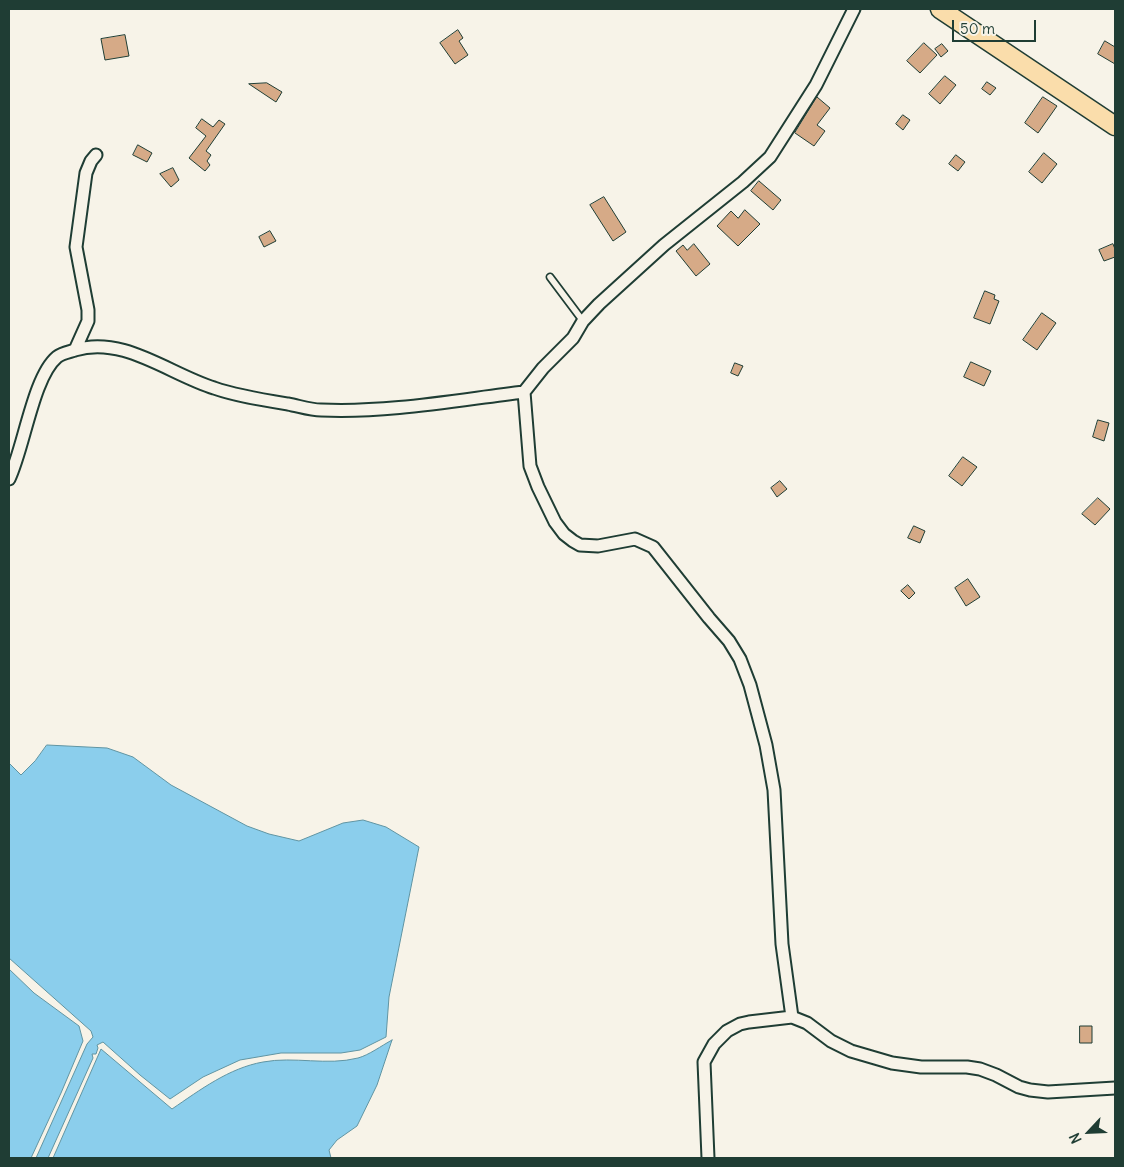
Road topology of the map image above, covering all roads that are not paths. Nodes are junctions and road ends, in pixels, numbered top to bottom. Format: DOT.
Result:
graph roads {
  1 [pos="854,9"];
  2 [pos="940,9"];
  3 [pos="1115,126"];
  4 [pos="96,155"];
  5 [pos="550,276"];
  6 [pos="583,320"];
  7 [pos="76,350"];
  8 [pos="524,392"];
  9 [pos="9,479"];
  10 [pos="792,1017"];
  11 [pos="1115,1088"];
  12 [pos="708,1158"];
  1 -- 6 [label="street"];
  2 -- 3 [label="main road"];
  4 -- 7 [label="street"];
  5 -- 6 [label="lane"];
  6 -- 8 [label="street"];
  7 -- 8 [label="street"];
  7 -- 9 [label="street"];
  8 -- 10 [label="street"];
  10 -- 11 [label="street"];
  10 -- 12 [label="street"];
}
